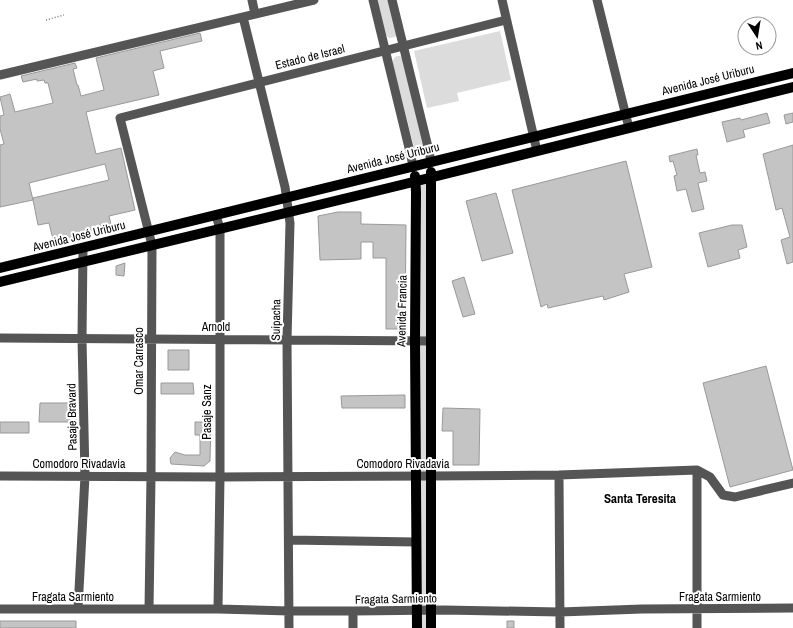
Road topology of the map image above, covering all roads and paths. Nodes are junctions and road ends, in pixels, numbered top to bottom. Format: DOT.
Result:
graph roads {
  1 [pos="252,0"];
  2 [pos="314,0"];
  3 [pos="373,0"];
  4 [pos="392,0"];
  5 [pos="502,0"];
  6 [pos="597,0"];
  7 [pos="255,14"];
  8 [pos="64,16"];
  9 [pos="243,17"];
  10 [pos="46,20"];
  11 [pos="506,20"];
  12 [pos="403,46"];
  13 [pos="385,51"];
  14 [pos="793,73"];
  15 [pos="0,75"];
  16 [pos="259,82"];
  17 [pos="793,87"];
  18 [pos="705,94"];
  19 [pos="709,108"];
  20 [pos="625,114"];
  21 [pos="120,118"];
  22 [pos="629,128"];
  23 [pos="533,137"];
  24 [pos="537,151"];
  25 [pos="431,162"];
  26 [pos="413,167"];
  27 [pos="432,177"];
  28 [pos="415,181"];
  29 [pos="286,198"];
  30 [pos="288,212"];
  31 [pos="216,215"];
  32 [pos="220,229"];
  33 [pos="148,232"];
  34 [pos="152,245"];
  35 [pos="83,248"];
  36 [pos="83,262"];
  37 [pos="0,268"];
  38 [pos="0,282"];
  39 [pos="0,338"];
  40 [pos="82,339"];
  41 [pos="151,339"];
  42 [pos="219,339"];
  43 [pos="287,340"];
  44 [pos="414,340"];
  45 [pos="431,341"];
  46 [pos="697,470"];
  47 [pos="559,474"];
  48 [pos="0,476"];
  49 [pos="85,476"];
  50 [pos="288,476"];
  51 [pos="415,476"];
  52 [pos="431,476"];
  53 [pos="151,477"];
  54 [pos="220,477"];
  55 [pos="793,482"];
  56 [pos="289,540"];
  57 [pos="416,542"];
  58 [pos="793,608"];
  59 [pos="0,609"];
  60 [pos="78,609"];
  61 [pos="149,609"];
  62 [pos="218,609"];
  63 [pos="697,609"];
  64 [pos="416,610"];
  65 [pos="431,610"];
  66 [pos="289,611"];
  67 [pos="353,611"];
  68 [pos="560,612"];
  69 [pos="289,628"];
  70 [pos="353,628"];
  71 [pos="417,628"];
  72 [pos="431,628"];
  73 [pos="560,628"];
  74 [pos="697,628"];
  1 -- 7 [label="street"];
  2 -- 7 [label="street"];
  3 -- 13 [label="street, Avenida Francia"];
  4 -- 12 [label="street"];
  5 -- 11 [label="street"];
  6 -- 20 [label="street"];
  7 -- 9 [label="street"];
  8 -- 10 [label="path"];
  9 -- 15 [label="street"];
  9 -- 16 [label="street, Suipacha"];
  11 -- 12 [label="street, Estado de Israel"];
  11 -- 23 [label="street"];
  12 -- 13 [label="street, Estado de Israel"];
  12 -- 25 [label="street"];
  13 -- 16 [label="street, Estado de Israel"];
  13 -- 26 [label="street, Avenida Francia"];
  14 -- 18 [label="main road, Avenida José Uriburu"];
  16 -- 21 [label="street, Estado de Israel"];
  16 -- 29 [label="street, Suipacha"];
  17 -- 19 [label="main road"];
  18 -- 19 [label="street"];
  18 -- 20 [label="main road, Avenida José Uriburu"];
  19 -- 22 [label="main road"];
  20 -- 22 [label="street"];
  20 -- 23 [label="main road, Avenida José Uriburu"];
  21 -- 33 [label="street, Omar Carrasco"];
  22 -- 24 [label="main road"];
  23 -- 24 [label="street"];
  23 -- 25 [label="main road, Avenida José Uriburu"];
  24 -- 27 [label="main road"];
  25 -- 26 [label="main road, Avenida José Uriburu"];
  25 -- 27 [label="main road"];
  26 -- 28 [label="main road, Avenida Francia"];
  26 -- 29 [label="main road, Avenida José Uriburu"];
  27 -- 28 [label="main road"];
  27 -- 45 [label="main road"];
  28 -- 30 [label="main road"];
  28 -- 44 [label="main road, Avenida Francia"];
  29 -- 30 [label="street, Suipacha"];
  29 -- 31 [label="main road, Avenida José Uriburu"];
  30 -- 32 [label="main road"];
  30 -- 43 [label="street, Suipacha"];
  31 -- 32 [label="street, Pasaje Sanz"];
  31 -- 33 [label="main road, Avenida José Uriburu"];
  32 -- 34 [label="main road"];
  32 -- 42 [label="street, Pasaje Sanz"];
  33 -- 34 [label="street, Omar Carrasco"];
  33 -- 35 [label="main road, Avenida José Uriburu"];
  34 -- 36 [label="main road"];
  34 -- 41 [label="street, Omar Carrasco"];
  35 -- 36 [label="street, Pasaje Bravard"];
  35 -- 37 [label="main road, Avenida José Uriburu"];
  36 -- 38 [label="main road"];
  36 -- 40 [label="street, Pasaje Bravard"];
  39 -- 40 [label="street, Arnold"];
  40 -- 41 [label="street, Arnold"];
  40 -- 49 [label="street, Pasaje Bravard"];
  41 -- 42 [label="street, Arnold"];
  41 -- 53 [label="street, Omar Carrasco"];
  42 -- 43 [label="street, Arnold"];
  42 -- 54 [label="street, Pasaje Sanz"];
  43 -- 44 [label="street, Arnold"];
  43 -- 50 [label="street, Suipacha"];
  44 -- 45 [label="street, Arnold"];
  44 -- 51 [label="main road, Avenida Francia"];
  45 -- 52 [label="main road"];
  46 -- 47 [label="street, Comodoro Rivadavia"];
  46 -- 55 [label="street"];
  46 -- 63 [label="street"];
  47 -- 52 [label="street, Comodoro Rivadavia"];
  47 -- 68 [label="street"];
  48 -- 49 [label="street, Comodoro Rivadavia"];
  49 -- 53 [label="street, Comodoro Rivadavia"];
  49 -- 60 [label="street, Pasaje Bravard"];
  50 -- 51 [label="street, Comodoro Rivadavia"];
  50 -- 54 [label="street, Comodoro Rivadavia"];
  50 -- 56 [label="street, Suipacha"];
  51 -- 52 [label="street, Comodoro Rivadavia"];
  51 -- 57 [label="main road, Avenida Francia"];
  52 -- 65 [label="main road"];
  53 -- 54 [label="street, Comodoro Rivadavia"];
  53 -- 61 [label="street, Omar Carrasco"];
  54 -- 62 [label="street, Pasaje Sanz"];
  56 -- 57 [label="street"];
  56 -- 66 [label="street, Suipacha"];
  57 -- 64 [label="main road, Avenida Francia"];
  58 -- 63 [label="street, Fragata Sarmiento"];
  59 -- 60 [label="street, Fragata Sarmiento"];
  60 -- 61 [label="street, Fragata Sarmiento"];
  61 -- 62 [label="street, Fragata Sarmiento"];
  62 -- 66 [label="street, Fragata Sarmiento"];
  63 -- 68 [label="street, Fragata Sarmiento"];
  63 -- 74 [label="street"];
  64 -- 65 [label="street, Fragata Sarmiento"];
  64 -- 67 [label="street, Fragata Sarmiento"];
  64 -- 71 [label="main road, Avenida Francia"];
  65 -- 68 [label="street, Fragata Sarmiento"];
  65 -- 72 [label="main road"];
  66 -- 67 [label="street, Fragata Sarmiento"];
  66 -- 69 [label="street, Suipacha"];
  67 -- 70 [label="street"];
  68 -- 73 [label="street"];
}
